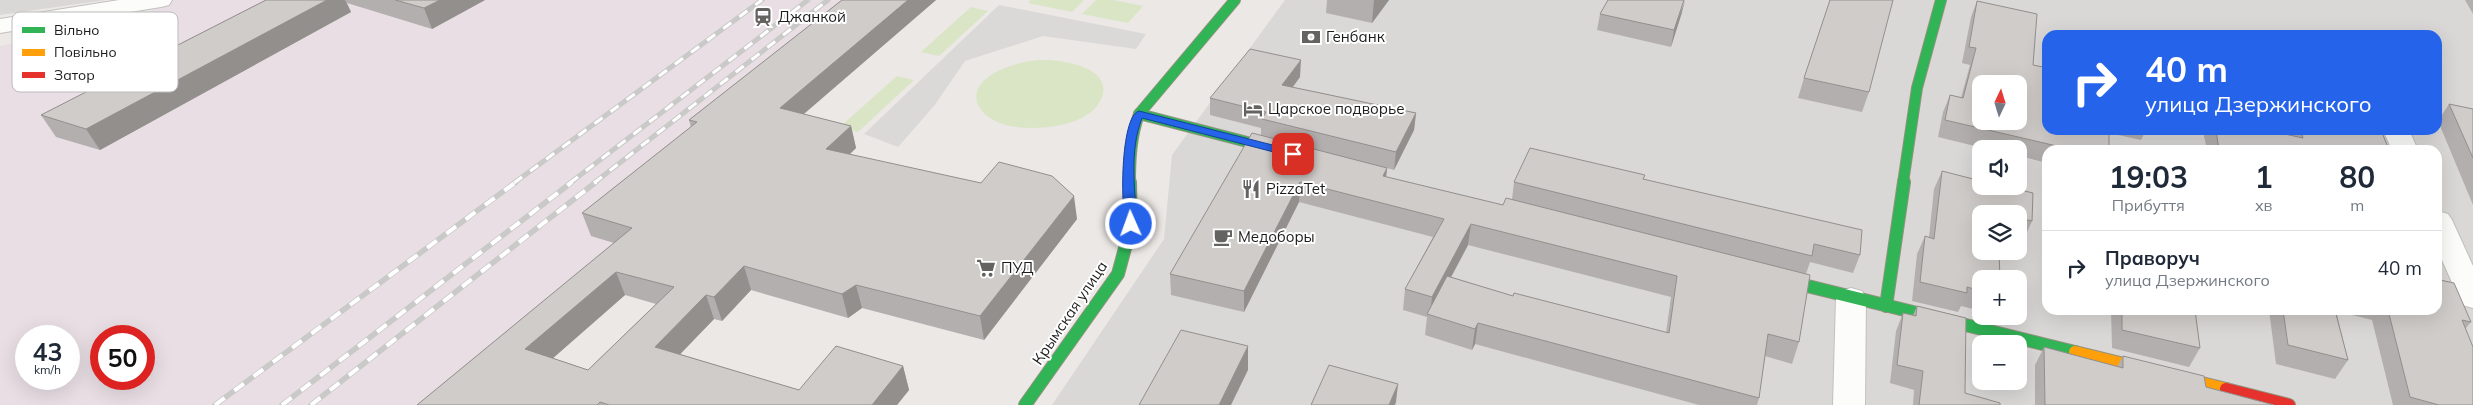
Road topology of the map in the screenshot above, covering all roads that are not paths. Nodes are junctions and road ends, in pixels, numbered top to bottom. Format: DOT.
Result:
graph roads {
  1 [pos="161,0"];
  2 [pos="1235,0"];
  3 [pos="1941,0"];
  4 [pos="139,2"];
  5 [pos="81,12"];
  6 [pos="1139,114"];
  7 [pos="1293,154"];
  8 [pos="2442,229"];
  9 [pos="1755,273"];
  10 [pos="1851,298"];
  11 [pos="2473,298"];
  12 [pos="1886,306"];
  13 [pos="1025,405"];
  14 [pos="1848,405"];
  15 [pos="2289,405"];
  1 -- 4 [label="street"];
  2 -- 6 [label="street, Крымская улица"];
  3 -- 12 [label="street"];
  4 -- 5 [label="street"];
  6 -- 7 [label="street"];
  6 -- 13 [label="street, Крымская улица"];
  8 -- 11 [label="street"];
  9 -- 10 [label="street"];
  10 -- 12 [label="street"];
  10 -- 14 [label="street"];
  12 -- 15 [label="street"];
}
